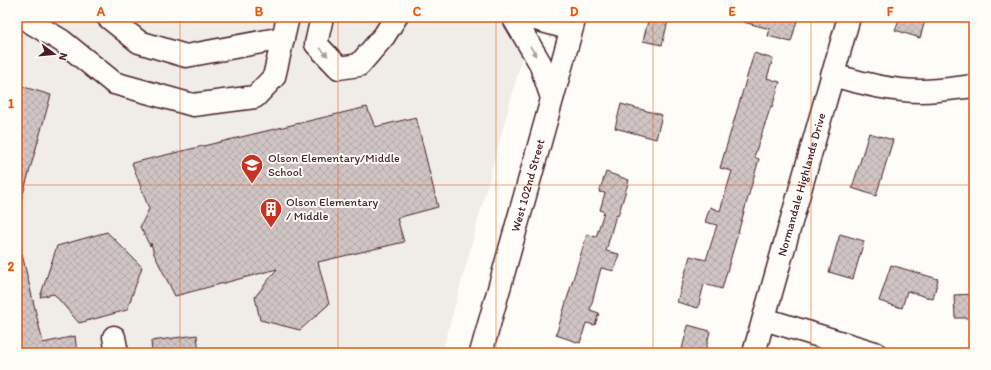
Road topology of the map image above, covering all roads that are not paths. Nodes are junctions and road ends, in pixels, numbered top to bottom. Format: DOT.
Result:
graph roads {
  1 [pos="22,17"];
  2 [pos="108,17"];
  3 [pos="288,17"];
  4 [pos="322,17"];
  5 [pos="396,17"];
  6 [pos="513,17"];
  7 [pos="520,17"];
  8 [pos="849,17"];
  9 [pos="573,23"];
  10 [pos="283,38"];
  11 [pos="832,75"];
  12 [pos="974,86"];
  13 [pos="552,98"];
  14 [pos="764,319"];
  15 [pos="481,353"];
  16 [pos="754,353"];
  17 [pos="875,353"];
  1 -- 10 [label="street"];
  2 -- 10 [label="street"];
  3 -- 10 [label="street"];
  4 -- 5 [label="street, one-way"];
  6 -- 13 [label="street, one-way"];
  7 -- 9 [label="street"];
  8 -- 11 [label="street, Normandale Highlands Drive"];
  9 -- 13 [label="street, West 102nd Street"];
  11 -- 12 [label="street"];
  11 -- 14 [label="street, Normandale Highlands Drive"];
  13 -- 15 [label="street, West 102nd Street"];
  14 -- 16 [label="street, Normandale Highlands Drive"];
  14 -- 17 [label="street"];
}
